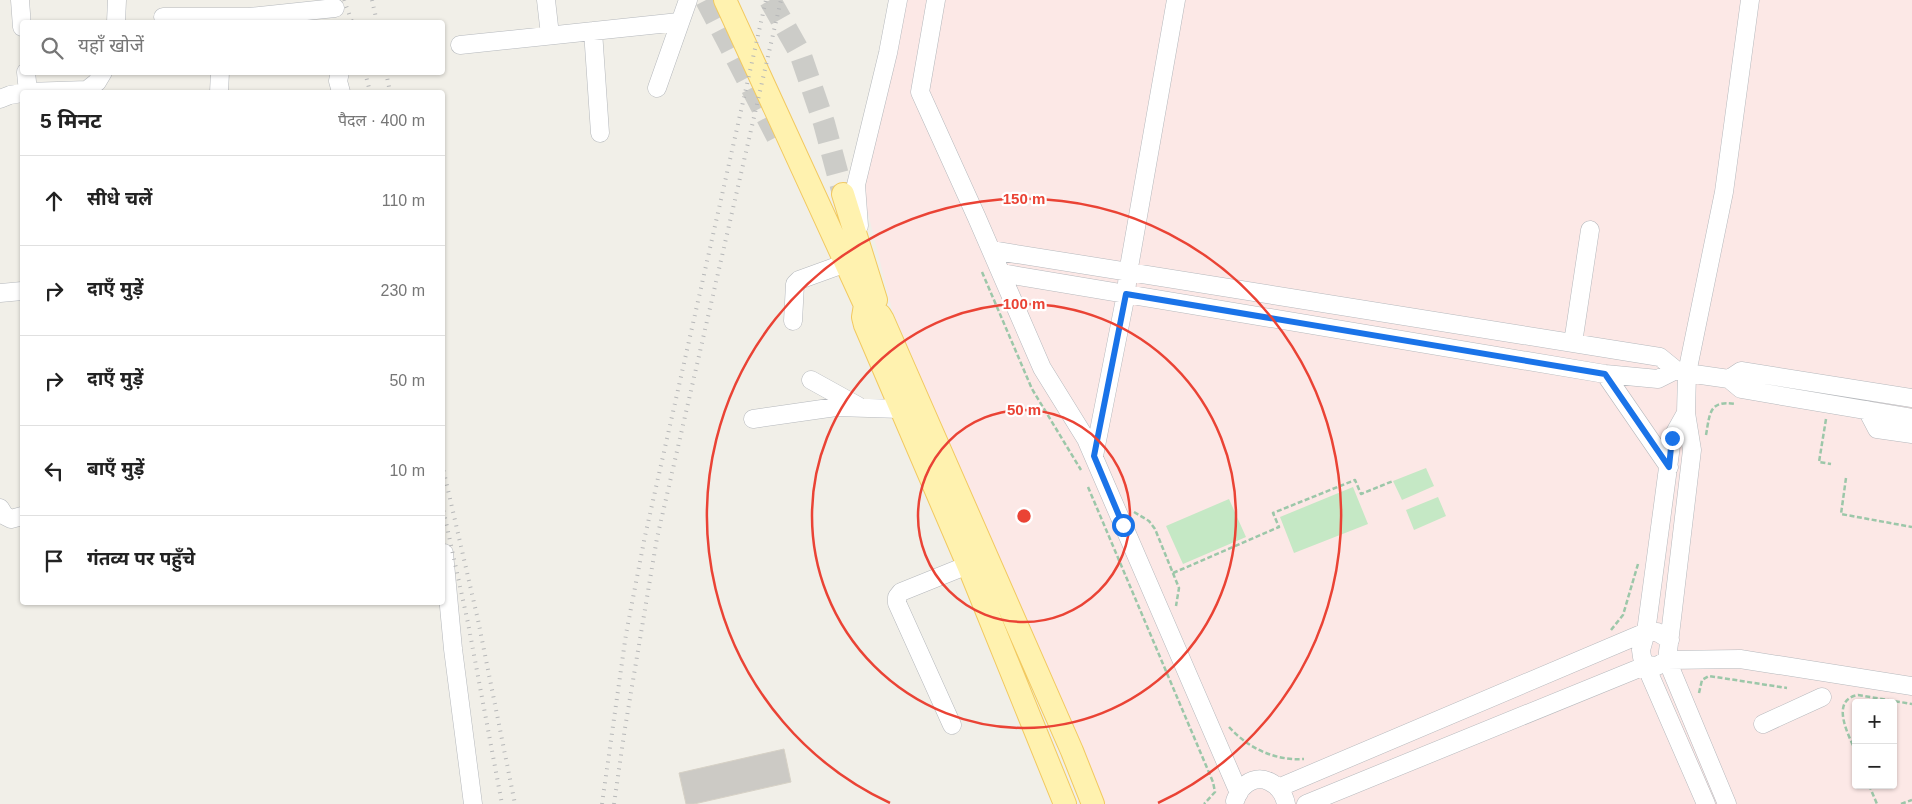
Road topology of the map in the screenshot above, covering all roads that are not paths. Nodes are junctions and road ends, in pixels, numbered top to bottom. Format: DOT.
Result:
graph roads {
  1 [pos="20,0"];
  2 [pos="117,0"];
  3 [pos="546,0"];
  4 [pos="688,0"];
  5 [pos="725,0"];
  6 [pos="898,0"];
  7 [pos="936,0"];
  8 [pos="1176,0"];
  9 [pos="1750,0"];
  10 [pos="335,10"];
  11 [pos="163,17"];
  12 [pos="21,20"];
  13 [pos="116,20"];
  14 [pos="679,22"];
  15 [pos="593,31"];
  16 [pos="550,36"];
  17 [pos="460,45"];
  18 [pos="26,75"];
  19 [pos="101,75"];
  20 [pos="220,75"];
  21 [pos="339,75"];
  22 [pos="657,88"];
  23 [pos="27,90"];
  24 [pos="87,90"];
  25 [pos="219,90"];
  26 [pos="340,90"];
  27 [pos="20,93"];
  28 [pos="0,98"];
  29 [pos="600,134"];
  30 [pos="843,194"];
  31 [pos="1590,230"];
  32 [pos="991,250"];
  33 [pos="844,261"];
  34 [pos="1001,273"];
  35 [pos="1128,273"];
  36 [pos="20,292"];
  37 [pos="0,293"];
  38 [pos="1126,294"];
  39 [pos="870,314"];
  40 [pos="793,321"];
  41 [pos="1573,344"];
  42 [pos="1681,371"];
  43 [pos="1605,374"];
  44 [pos="1729,379"];
  45 [pos="811,380"];
  46 [pos="1912,398"];
  47 [pos="860,407"];
  48 [pos="901,409"];
  49 [pos="1868,410"];
  50 [pos="1686,413"];
  51 [pos="1912,418"];
  52 [pos="753,419"];
  53 [pos="1912,434"];
  54 [pos="1094,456"];
  55 [pos="1669,467"];
  56 [pos="0,508"];
  57 [pos="20,517"];
  58 [pos="968,565"];
  59 [pos="445,568"];
  60 [pos="1646,632"];
  61 [pos="1670,640"];
  62 [pos="1667,660"];
  63 [pos="1646,665"];
  64 [pos="1912,686"];
  65 [pos="1822,697"];
  66 [pos="1763,724"];
  67 [pos="952,725"];
  68 [pos="1072,751"];
  69 [pos="1048,760"];
  70 [pos="1278,788"];
  71 [pos="1237,798"];
  72 [pos="473,804"];
  73 [pos="1065,804"];
  74 [pos="1093,804"];
  75 [pos="1286,804"];
  76 [pos="1306,804"];
  77 [pos="1706,804"];
  78 [pos="1727,804"];
  1 -- 12 [label="street"];
  2 -- 13 [label="street"];
  3 -- 16 [label="street"];
  4 -- 14 [label="street"];
  5 -- 33 [label="main road"];
  6 -- 33 [label="street"];
  7 -- 32 [label="street"];
  8 -- 35 [label="street"];
  9 -- 42 [label="street"];
  10 -- 11 [label="street"];
  14 -- 15 [label="street"];
  14 -- 22 [label="street"];
  15 -- 16 [label="street"];
  15 -- 29 [label="street"];
  16 -- 17 [label="street"];
  18 -- 23 [label="street"];
  19 -- 24 [label="street"];
  20 -- 25 [label="street"];
  21 -- 26 [label="street"];
  27 -- 28 [label="street"];
  30 -- 33 [label="main road"];
  31 -- 41 [label="street"];
  32 -- 34 [label="street"];
  32 -- 35 [label="street"];
  33 -- 39 [label="main road"];
  33 -- 40 [label="street"];
  34 -- 38 [label="street"];
  34 -- 54 [label="street"];
  35 -- 38 [label="street"];
  35 -- 41 [label="street"];
  36 -- 37 [label="street"];
  38 -- 43 [label="street"];
  38 -- 54 [label="street"];
  39 -- 48 [label="main road"];
  39 -- 68 [label="main road"];
  41 -- 42 [label="street"];
  42 -- 43 [label="street"];
  42 -- 44 [label="street"];
  42 -- 50 [label="street"];
  43 -- 55 [label="street"];
  44 -- 46 [label="street"];
  44 -- 49 [label="street"];
  45 -- 47 [label="street"];
  47 -- 48 [label="street"];
  47 -- 52 [label="street"];
  48 -- 58 [label="main road"];
  49 -- 51 [label="street"];
  49 -- 53 [label="street"];
  50 -- 55 [label="street"];
  50 -- 61 [label="street"];
  54 -- 71 [label="street"];
  55 -- 60 [label="street"];
  56 -- 57 [label="street"];
  58 -- 67 [label="street"];
  58 -- 69 [label="main road"];
  59 -- 72 [label="street"];
  60 -- 61 [label="street"];
  60 -- 63 [label="street"];
  60 -- 70 [label="street"];
  61 -- 62 [label="street"];
  62 -- 63 [label="street"];
  62 -- 64 [label="street"];
  62 -- 78 [label="street"];
  63 -- 76 [label="street"];
  63 -- 77 [label="street"];
  65 -- 66 [label="street"];
  68 -- 69 [label="street"];
  68 -- 74 [label="main road"];
  69 -- 73 [label="main road"];
  70 -- 71 [label="street"];
  70 -- 75 [label="street"];
}
